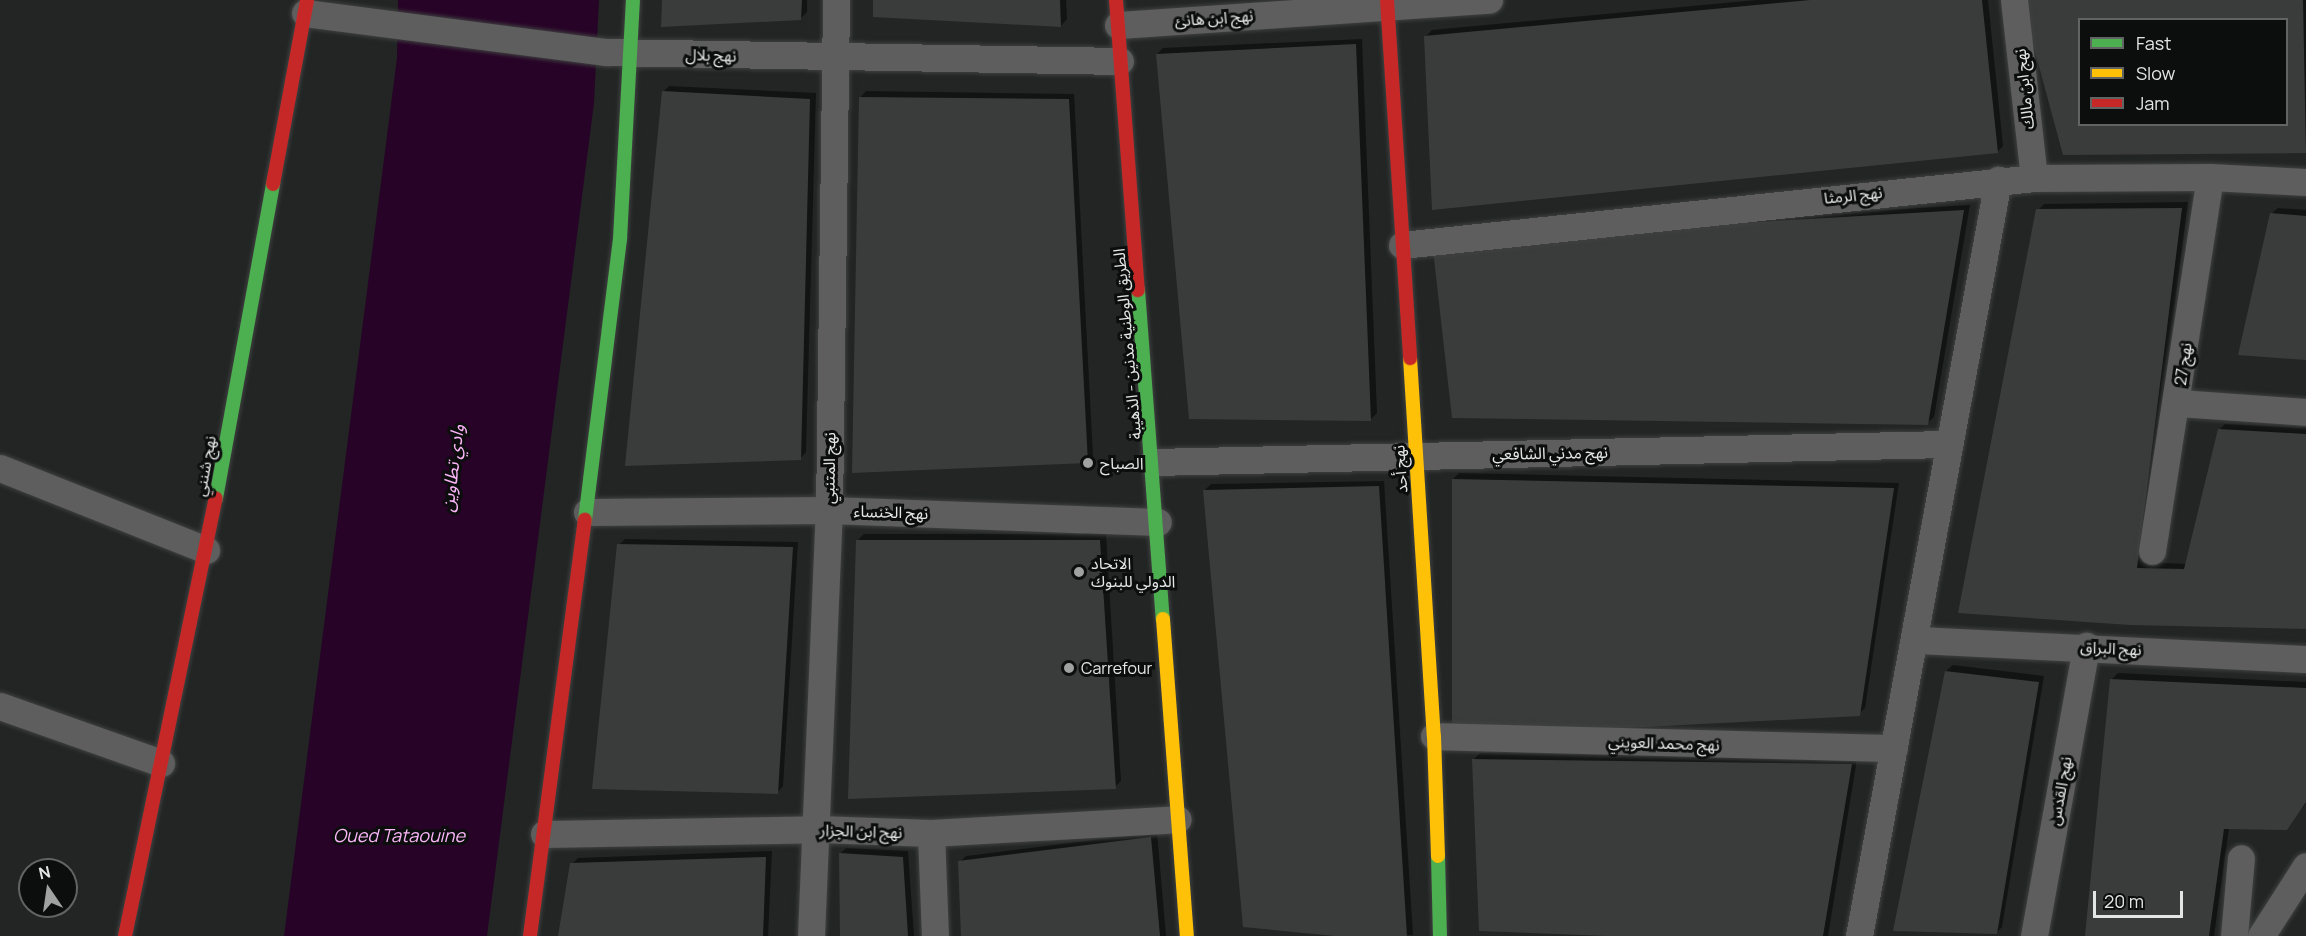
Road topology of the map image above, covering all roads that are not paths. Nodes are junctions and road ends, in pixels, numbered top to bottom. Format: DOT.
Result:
graph roads {
  1 [pos="633,0"];
  2 [pos="836,0"];
  3 [pos="1489,0"];
  4 [pos="2014,0"];
  5 [pos="1387,4"];
  6 [pos="306,6"];
  7 [pos="1117,12"];
  8 [pos="618,52"];
  9 [pos="835,59"];
  10 [pos="1120,61"];
  11 [pos="2034,177"];
  12 [pos="2210,177"];
  13 [pos="1998,180"];
  14 [pos="2306,182"];
  15 [pos="1402,244"];
  16 [pos="2178,403"];
  17 [pos="2306,412"];
  18 [pos="1947,444"];
  19 [pos="1415,457"];
  20 [pos="1153,462"];
  21 [pos="0,468"];
  22 [pos="829,510"];
  23 [pos="587,512"];
  24 [pos="1158,522"];
  25 [pos="206,549"];
  26 [pos="2152,551"];
  27 [pos="1916,640"];
  28 [pos="2085,646"];
  29 [pos="2306,659"];
  30 [pos="0,706"];
  31 [pos="1434,736"];
  32 [pos="1894,748"];
  33 [pos="161,763"];
  34 [pos="1178,819"];
  35 [pos="819,829"];
  36 [pos="931,833"];
  37 [pos="544,834"];
  38 [pos="2241,858"];
  39 [pos="2306,866"];
  40 [pos="125,936"];
  41 [pos="530,936"];
  42 [pos="811,936"];
  43 [pos="935,936"];
  44 [pos="1187,936"];
  45 [pos="1440,936"];
  46 [pos="1860,936"];
  47 [pos="2034,936"];
  48 [pos="2234,936"];
  49 [pos="2261,936"];
  1 -- 8 [label="street"];
  2 -- 9 [label="street, نهج المتنبي"];
  3 -- 5 [label="street, نهج ابن هانئ"];
  4 -- 11 [label="street, نهج ابن مالك"];
  5 -- 7 [label="street, نهج ابن هانئ"];
  5 -- 15 [label="street, نهج أحد"];
  6 -- 8 [label="street, نهج بلال"];
  6 -- 25 [label="street, نهج شنني"];
  7 -- 10 [label="street, الطريق الوطنية مدنين - الذهيبة"];
  8 -- 9 [label="street, نهج بلال"];
  8 -- 23 [label="street"];
  9 -- 10 [label="street, نهج بلال"];
  9 -- 22 [label="street, نهج المتنبي"];
  10 -- 20 [label="street, الطريق الوطنية مدنين - الذهيبة"];
  11 -- 12 [label="street, نهج الرمثا"];
  11 -- 13 [label="street, نهج الرمثا"];
  12 -- 14 [label="street, نهج الرمثا"];
  12 -- 16 [label="street, نهج 27"];
  13 -- 15 [label="street, نهج الرمثا"];
  13 -- 18 [label="street"];
  15 -- 19 [label="street, نهج أحد"];
  16 -- 17 [label="street"];
  16 -- 26 [label="street, نهج 27"];
  18 -- 19 [label="street, نهج مدني الشافعي"];
  18 -- 27 [label="street"];
  19 -- 20 [label="street, نهج مدني الشافعي"];
  19 -- 31 [label="street, نهج أحد"];
  20 -- 24 [label="street, الطريق الوطنية مدنين - الذهيبة"];
  21 -- 25 [label="street"];
  22 -- 23 [label="street, نهج الخنساء"];
  22 -- 24 [label="street, نهج الخنساء"];
  22 -- 35 [label="street, نهج المتنبي"];
  23 -- 37 [label="street"];
  24 -- 34 [label="street, الطريق الوطنية مدنين - الذهيبة"];
  25 -- 33 [label="street, نهج شنني"];
  27 -- 28 [label="street, نهج البراق"];
  27 -- 32 [label="street"];
  28 -- 29 [label="street, نهج البراق"];
  28 -- 47 [label="street, نهج القدس"];
  30 -- 33 [label="street"];
  31 -- 32 [label="street, نهج محمد العويني"];
  31 -- 45 [label="street, نهج أحد"];
  32 -- 46 [label="street"];
  33 -- 40 [label="street, نهج شنني"];
  34 -- 36 [label="street, نهج ابن الجزار"];
  34 -- 44 [label="street, الطريق الوطنية مدنين - الذهيبة"];
  35 -- 36 [label="street, نهج ابن الجزار"];
  35 -- 37 [label="street, نهج ابن الجزار"];
  35 -- 42 [label="street, نهج المتنبي"];
  36 -- 43 [label="street"];
  37 -- 41 [label="street"];
  38 -- 48 [label="street"];
  39 -- 49 [label="street"];
}
